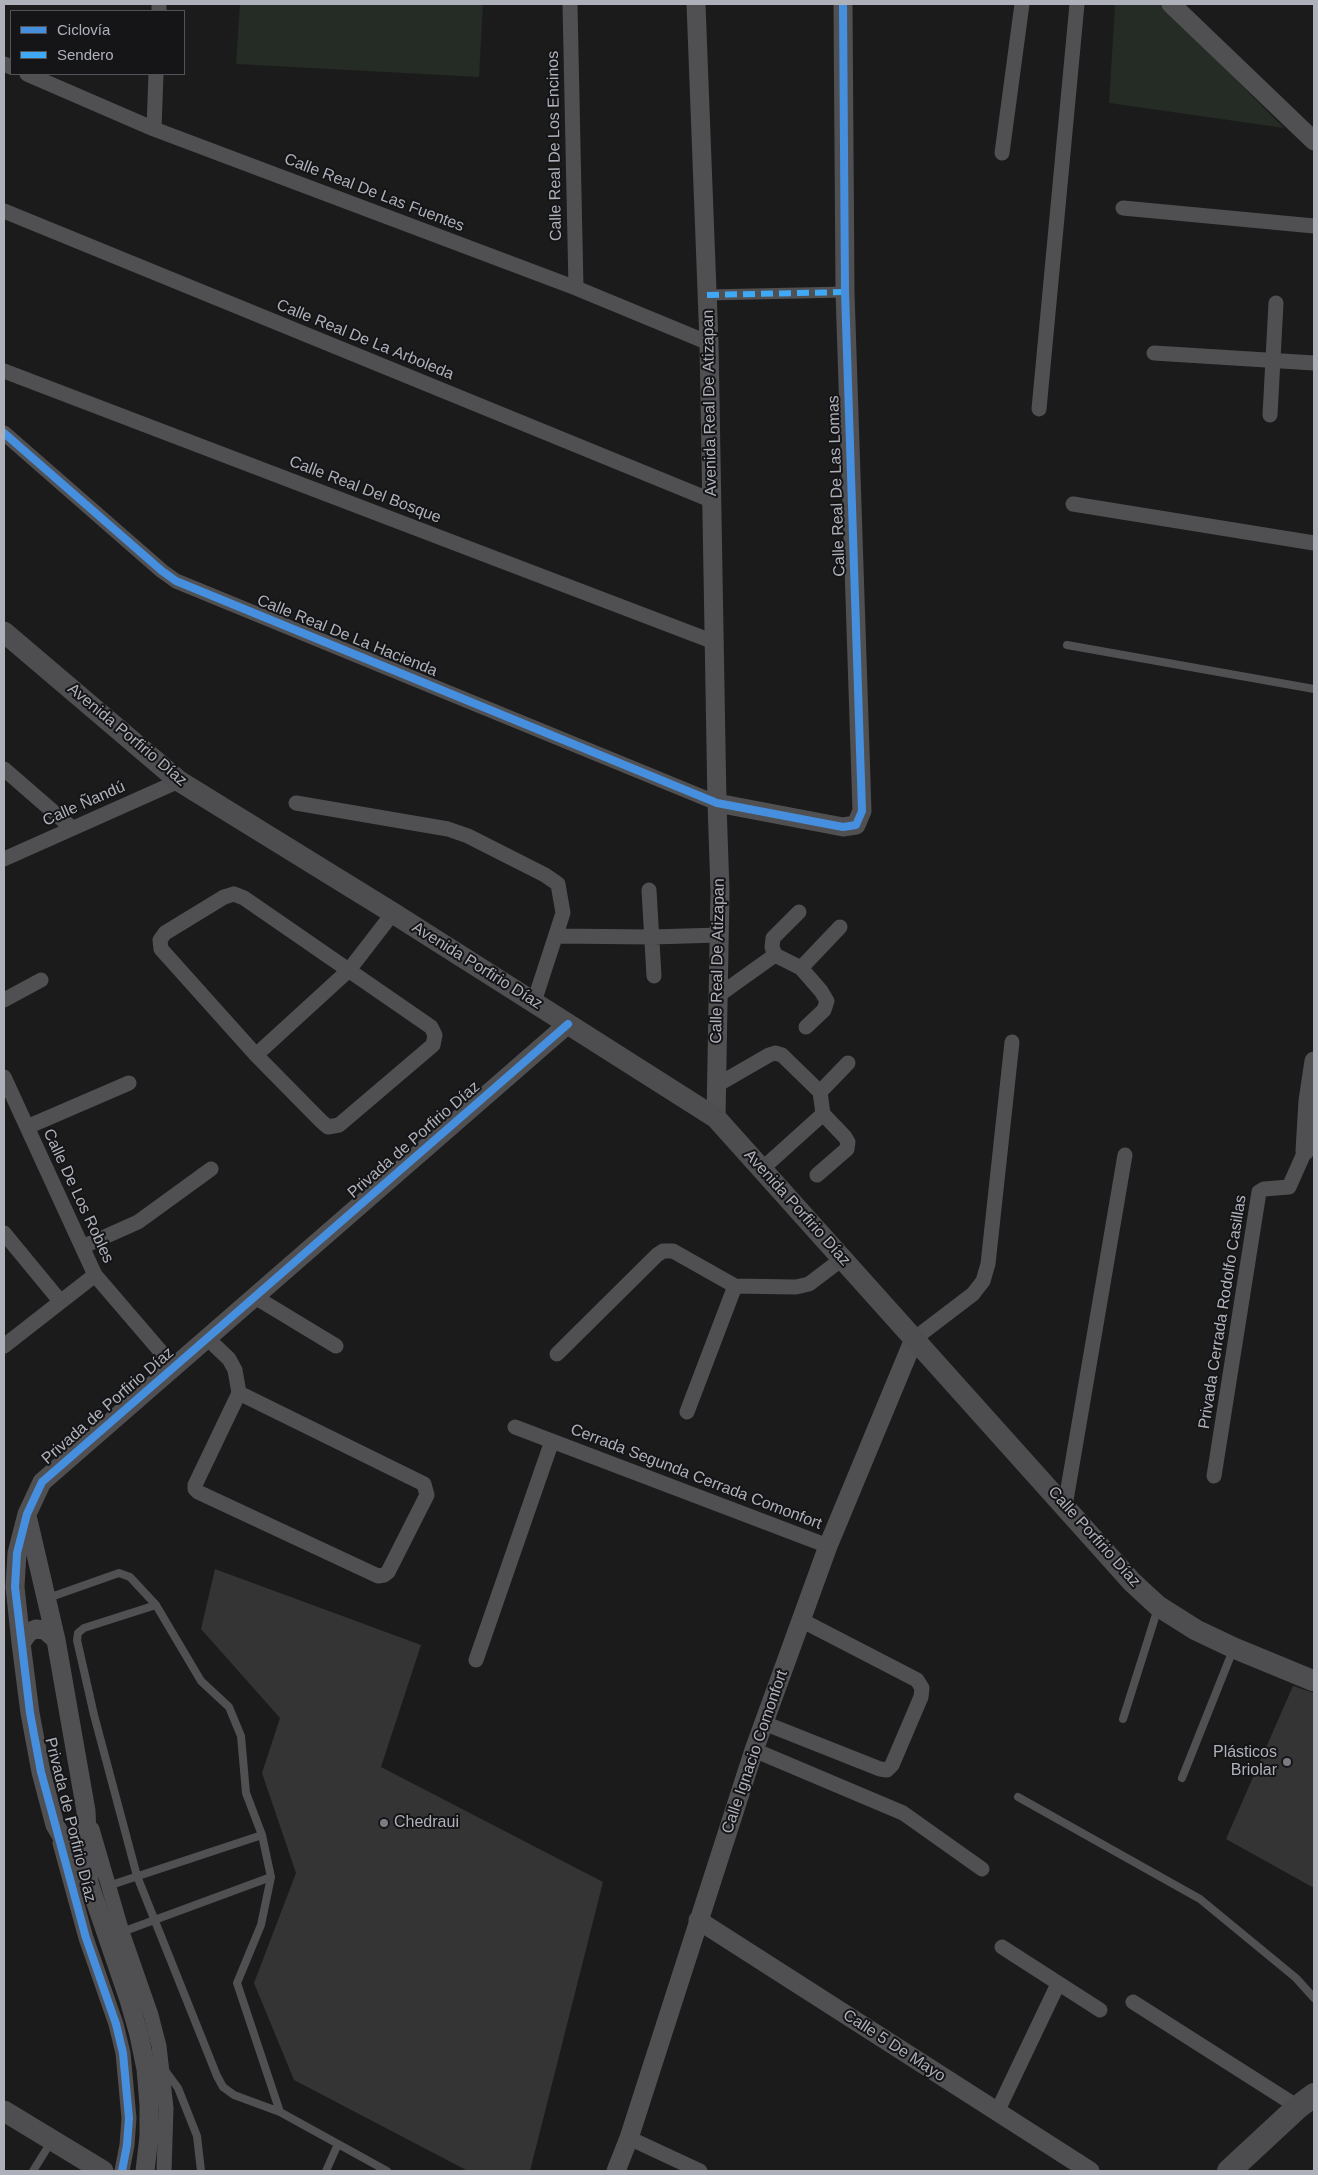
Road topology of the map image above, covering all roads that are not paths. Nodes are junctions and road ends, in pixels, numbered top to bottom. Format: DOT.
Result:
graph roads {
  1 [pos="570,4"];
  2 [pos="696,4"];
  3 [pos="843,4"];
  4 [pos="1022,4"];
  5 [pos="1077,4"];
  6 [pos="1171,4"];
  7 [pos="29,75"];
  8 [pos="156,75"];
  9 [pos="154,129"];
  10 [pos="1314,141"];
  11 [pos="1002,153"];
  12 [pos="1124,208"];
  13 [pos="4,211"];
  14 [pos="1314,226"];
  15 [pos="576,288"];
  16 [pos="844,292"];
  17 [pos="707,295"];
  18 [pos="1276,303"];
  19 [pos="709,343"];
  20 [pos="1154,353"];
  21 [pos="1272,361"];
  22 [pos="1314,363"];
  23 [pos="4,371"];
  24 [pos="1039,409"];
  25 [pos="1270,415"];
  26 [pos="4,433"];
  27 [pos="713,501"];
  28 [pos="1073,504"];
  29 [pos="1314,543"];
  30 [pos="4,632"];
  31 [pos="714,642"];
  32 [pos="1067,645"];
  33 [pos="1314,689"];
  34 [pos="4,769"];
  35 [pos="179,781"];
  36 [pos="296,803"];
  37 [pos="717,803"];
  38 [pos="72,828"];
  39 [pos="4,859"];
  40 [pos="649,890"];
  41 [pos="393,912"];
  42 [pos="799,912"];
  43 [pos="840,927"];
  44 [pos="720,935"];
  45 [pos="557,936"];
  46 [pos="652,937"];
  47 [pos="775,955"];
  48 [pos="801,968"];
  49 [pos="349,970"];
  50 [pos="654,976"];
  51 [pos="41,980"];
  52 [pos="718,995"];
  53 [pos="4,1000"];
  54 [pos="534,1002"];
  55 [pos="568,1024"];
  56 [pos="806,1027"];
  57 [pos="1012,1042"];
  58 [pos="256,1055"];
  59 [pos="1314,1061"];
  60 [pos="848,1063"];
  61 [pos="4,1077"];
  62 [pos="129,1083"];
  63 [pos="717,1085"];
  64 [pos="820,1092"];
  65 [pos="1311,1098"];
  66 [pos="824,1114"];
  67 [pos="716,1118"];
  68 [pos="26,1127"];
  69 [pos="1310,1146"];
  70 [pos="1125,1156"];
  71 [pos="211,1169"];
  72 [pos="762,1169"];
  73 [pos="817,1175"];
  74 [pos="4,1233"];
  75 [pos="82,1246"];
  76 [pos="842,1258"];
  77 [pos="95,1275"];
  78 [pos="736,1286"];
  79 [pos="255,1297"];
  80 [pos="60,1301"];
  81 [pos="207,1338"];
  82 [pos="914,1339"];
  83 [pos="4,1346"];
  84 [pos="336,1346"];
  85 [pos="557,1354"];
  86 [pos="174,1367"];
  87 [pos="239,1393"];
  88 [pos="687,1412"];
  89 [pos="515,1427"];
  90 [pos="552,1441"];
  91 [pos="1214,1476"];
  92 [pos="1066,1506"];
  93 [pos="27,1514"];
  94 [pos="828,1546"];
  95 [pos="46,1599"];
  96 [pos="156,1606"];
  97 [pos="1158,1606"];
  98 [pos="801,1620"];
  99 [pos="56,1640"];
  100 [pos="21,1643"];
  101 [pos="1234,1648"];
  102 [pos="476,1660"];
  103 [pos="1314,1681"];
  104 [pos="1123,1719"];
  105 [pos="764,1723"];
  106 [pos="754,1750"];
  107 [pos="1182,1778"];
  108 [pos="1018,1797"];
  109 [pos="86,1811"];
  110 [pos="55,1825"];
  111 [pos="262,1835"];
  112 [pos="80,1851"];
  113 [pos="982,1869"];
  114 [pos="137,1876"];
  115 [pos="271,1877"];
  116 [pos="108,1886"];
  117 [pos="698,1920"];
  118 [pos="154,1921"];
  119 [pos="122,1932"];
  120 [pos="1002,1948"];
  121 [pos="1058,1984"];
  122 [pos="1314,1998"];
  123 [pos="1133,2002"];
  124 [pos="1100,2010"];
  125 [pos="163,2068"];
  126 [pos="1306,2101"];
  127 [pos="4,2111"];
  128 [pos="280,2112"];
  129 [pos="997,2112"];
  130 [pos="629,2138"];
  131 [pos="52,2140"];
  132 [pos="338,2144"];
  133 [pos="127,2145"];
  134 [pos="165,2152"];
  135 [pos="373,2168"];
  136 [pos="33,2171"];
  137 [pos="102,2171"];
  138 [pos="122,2171"];
  139 [pos="145,2171"];
  140 [pos="164,2171"];
  141 [pos="201,2171"];
  142 [pos="326,2171"];
  143 [pos="387,2171"];
  144 [pos="616,2171"];
  145 [pos="700,2171"];
  146 [pos="1090,2171"];
  147 [pos="1229,2171"];
  1 -- 15 [label="street, Calle Real De Los Encinos"];
  2 -- 17 [label="street, Avenida Real De Atizapan"];
  3 -- 16 [label="street, Calle Real De Las Lomas"];
  4 -- 11 [label="street"];
  5 -- 24 [label="street"];
  6 -- 10 [label="street"];
  7 -- 9 [label="street, Calle Real De Las Fuentes"];
  8 -- 9 [label="street"];
  9 -- 15 [label="street, Calle Real De Las Fuentes"];
  12 -- 14 [label="street"];
  13 -- 27 [label="street, Calle Real De La Arboleda"];
  15 -- 19 [label="street, Calle Real De Las Fuentes"];
  16 -- 17 [label="street"];
  16 -- 37 [label="street, Calle Real De Las Lomas"];
  17 -- 19 [label="street, Avenida Real De Atizapan"];
  18 -- 21 [label="street"];
  19 -- 27 [label="street, Avenida Real De Atizapan"];
  20 -- 21 [label="street"];
  21 -- 22 [label="street"];
  21 -- 25 [label="street"];
  23 -- 31 [label="street, Calle Real Del Bosque"];
  26 -- 37 [label="street, Calle Real De La Hacienda"];
  27 -- 31 [label="street, Avenida Real De Atizapan"];
  28 -- 29 [label="street"];
  30 -- 35 [label="main road, Avenida Porfirio Díaz"];
  31 -- 37 [label="street, Avenida Real De Atizapan"];
  32 -- 33 [label="lane"];
  34 -- 38 [label="street"];
  35 -- 38 [label="street, Calle Ñandú"];
  35 -- 41 [label="main road, Avenida Porfirio Díaz"];
  36 -- 45 [label="street"];
  37 -- 44 [label="street, Calle Real De Atizapan"];
  38 -- 39 [label="street, Calle Ñandú"];
  40 -- 46 [label="street"];
  41 -- 49 [label="street"];
  41 -- 54 [label="main road, Avenida Porfirio Díaz"];
  42 -- 47 [label="street"];
  43 -- 48 [label="street"];
  44 -- 46 [label="street"];
  44 -- 52 [label="street, Calle Real De Atizapan"];
  45 -- 46 [label="street"];
  45 -- 54 [label="street"];
  46 -- 50 [label="street"];
  47 -- 48 [label="street"];
  47 -- 52 [label="street"];
  48 -- 56 [label="street"];
  49 -- 58 [label="street"];
  49 -- 58 [label="street"];
  49 -- 58 [label="street"];
  51 -- 53 [label="street"];
  52 -- 63 [label="street, Calle Real De Atizapan"];
  54 -- 55 [label="main road, Avenida Porfirio Díaz"];
  55 -- 67 [label="main road, Avenida Porfirio Díaz"];
  55 -- 79 [label="street, Privada de Porfirio Díaz"];
  57 -- 82 [label="street"];
  59 -- 65 [label="street"];
  60 -- 64 [label="street"];
  61 -- 68 [label="street, Calle De Los Robles"];
  62 -- 68 [label="street"];
  63 -- 64 [label="street"];
  63 -- 67 [label="street, Calle Real De Atizapan"];
  64 -- 66 [label="street"];
  65 -- 69 [label="street"];
  66 -- 72 [label="street"];
  66 -- 73 [label="street"];
  67 -- 72 [label="main road, Avenida Porfirio Díaz"];
  68 -- 75 [label="street, Calle De Los Robles"];
  69 -- 91 [label="street, Privada Cerrada Rodolfo Casillas"];
  70 -- 92 [label="street"];
  71 -- 75 [label="street"];
  72 -- 76 [label="main road, Avenida Porfirio Díaz"];
  74 -- 80 [label="street"];
  75 -- 77 [label="street, Calle De Los Robles"];
  76 -- 78 [label="street"];
  76 -- 82 [label="main road, Avenida Porfirio Díaz"];
  77 -- 80 [label="street"];
  77 -- 86 [label="street, Calle De Los Robles"];
  78 -- 85 [label="street"];
  78 -- 88 [label="street"];
  79 -- 81 [label="street, Privada de Porfirio Díaz"];
  79 -- 84 [label="street"];
  80 -- 83 [label="street"];
  81 -- 86 [label="street, Privada de Porfirio Díaz"];
  81 -- 87 [label="street"];
  82 -- 92 [label="main road, Calle Porfirio Díaz"];
  82 -- 94 [label="street, Calle Ignacio Comonfort"];
  86 -- 93 [label="street, Privada de Porfirio Díaz"];
  87 -- 87 [label="street"];
  89 -- 90 [label="street, Cerrada Segunda Cerrada Comonfort"];
  90 -- 94 [label="street, Cerrada Segunda Cerrada Comonfort"];
  90 -- 102 [label="street, Cerrada Segunda Cerrada Comonfort"];
  92 -- 97 [label="main road, Calle Porfirio Díaz"];
  93 -- 95 [label="street, Privada de Porfirio Díaz"];
  93 -- 100 [label="street, Privada de Porfirio Díaz"];
  94 -- 98 [label="street, Calle Ignacio Comonfort"];
  95 -- 96 [label="lane"];
  95 -- 99 [label="street, Privada de Porfirio Díaz"];
  96 -- 111 [label="lane"];
  96 -- 114 [label="lane"];
  97 -- 101 [label="main road, Calle Porfirio Díaz"];
  97 -- 104 [label="lane"];
  98 -- 105 [label="street, Calle Ignacio Comonfort"];
  98 -- 105 [label="street"];
  99 -- 100 [label="street"];
  99 -- 109 [label="street, Privada de Porfirio Díaz"];
  100 -- 110 [label="street, Privada de Porfirio Díaz"];
  101 -- 103 [label="main road, Calle Porfirio Díaz"];
  101 -- 107 [label="lane"];
  105 -- 106 [label="street, Calle Ignacio Comonfort"];
  106 -- 113 [label="street"];
  106 -- 117 [label="street, Calle Ignacio Comonfort"];
  108 -- 122 [label="lane"];
  109 -- 112 [label="street"];
  109 -- 116 [label="street, Privada de Porfirio Díaz"];
  110 -- 112 [label="street"];
  110 -- 133 [label="street, Privada de Porfirio Díaz"];
  111 -- 114 [label="lane"];
  111 -- 115 [label="lane"];
  112 -- 139 [label="street, bridge"];
  114 -- 116 [label="lane"];
  114 -- 118 [label="lane"];
  115 -- 118 [label="lane"];
  115 -- 128 [label="lane"];
  116 -- 119 [label="street, Privada de Porfirio Díaz"];
  117 -- 129 [label="street, Calle 5 De Mayo"];
  117 -- 130 [label="street, Calle Ignacio Comonfort"];
  118 -- 119 [label="lane"];
  118 -- 128 [label="lane"];
  119 -- 125 [label="street, Privada de Porfirio Díaz"];
  120 -- 121 [label="street"];
  121 -- 124 [label="street"];
  121 -- 129 [label="street"];
  123 -- 126 [label="street"];
  125 -- 134 [label="street, Privada de Porfirio Díaz"];
  125 -- 141 [label="lane"];
  126 -- 147 [label="main road"];
  127 -- 131 [label="main road"];
  128 -- 132 [label="lane"];
  129 -- 146 [label="street, Calle 5 De Mayo"];
  130 -- 144 [label="street, Calle Ignacio Comonfort"];
  130 -- 145 [label="street"];
  131 -- 136 [label="lane"];
  131 -- 137 [label="main road"];
  132 -- 135 [label="lane"];
  132 -- 142 [label="lane"];
  133 -- 134 [label="street"];
  133 -- 138 [label="street, Privada de Porfirio Díaz"];
  134 -- 140 [label="street, Privada de Porfirio Díaz"];
  135 -- 143 [label="lane"];
}
